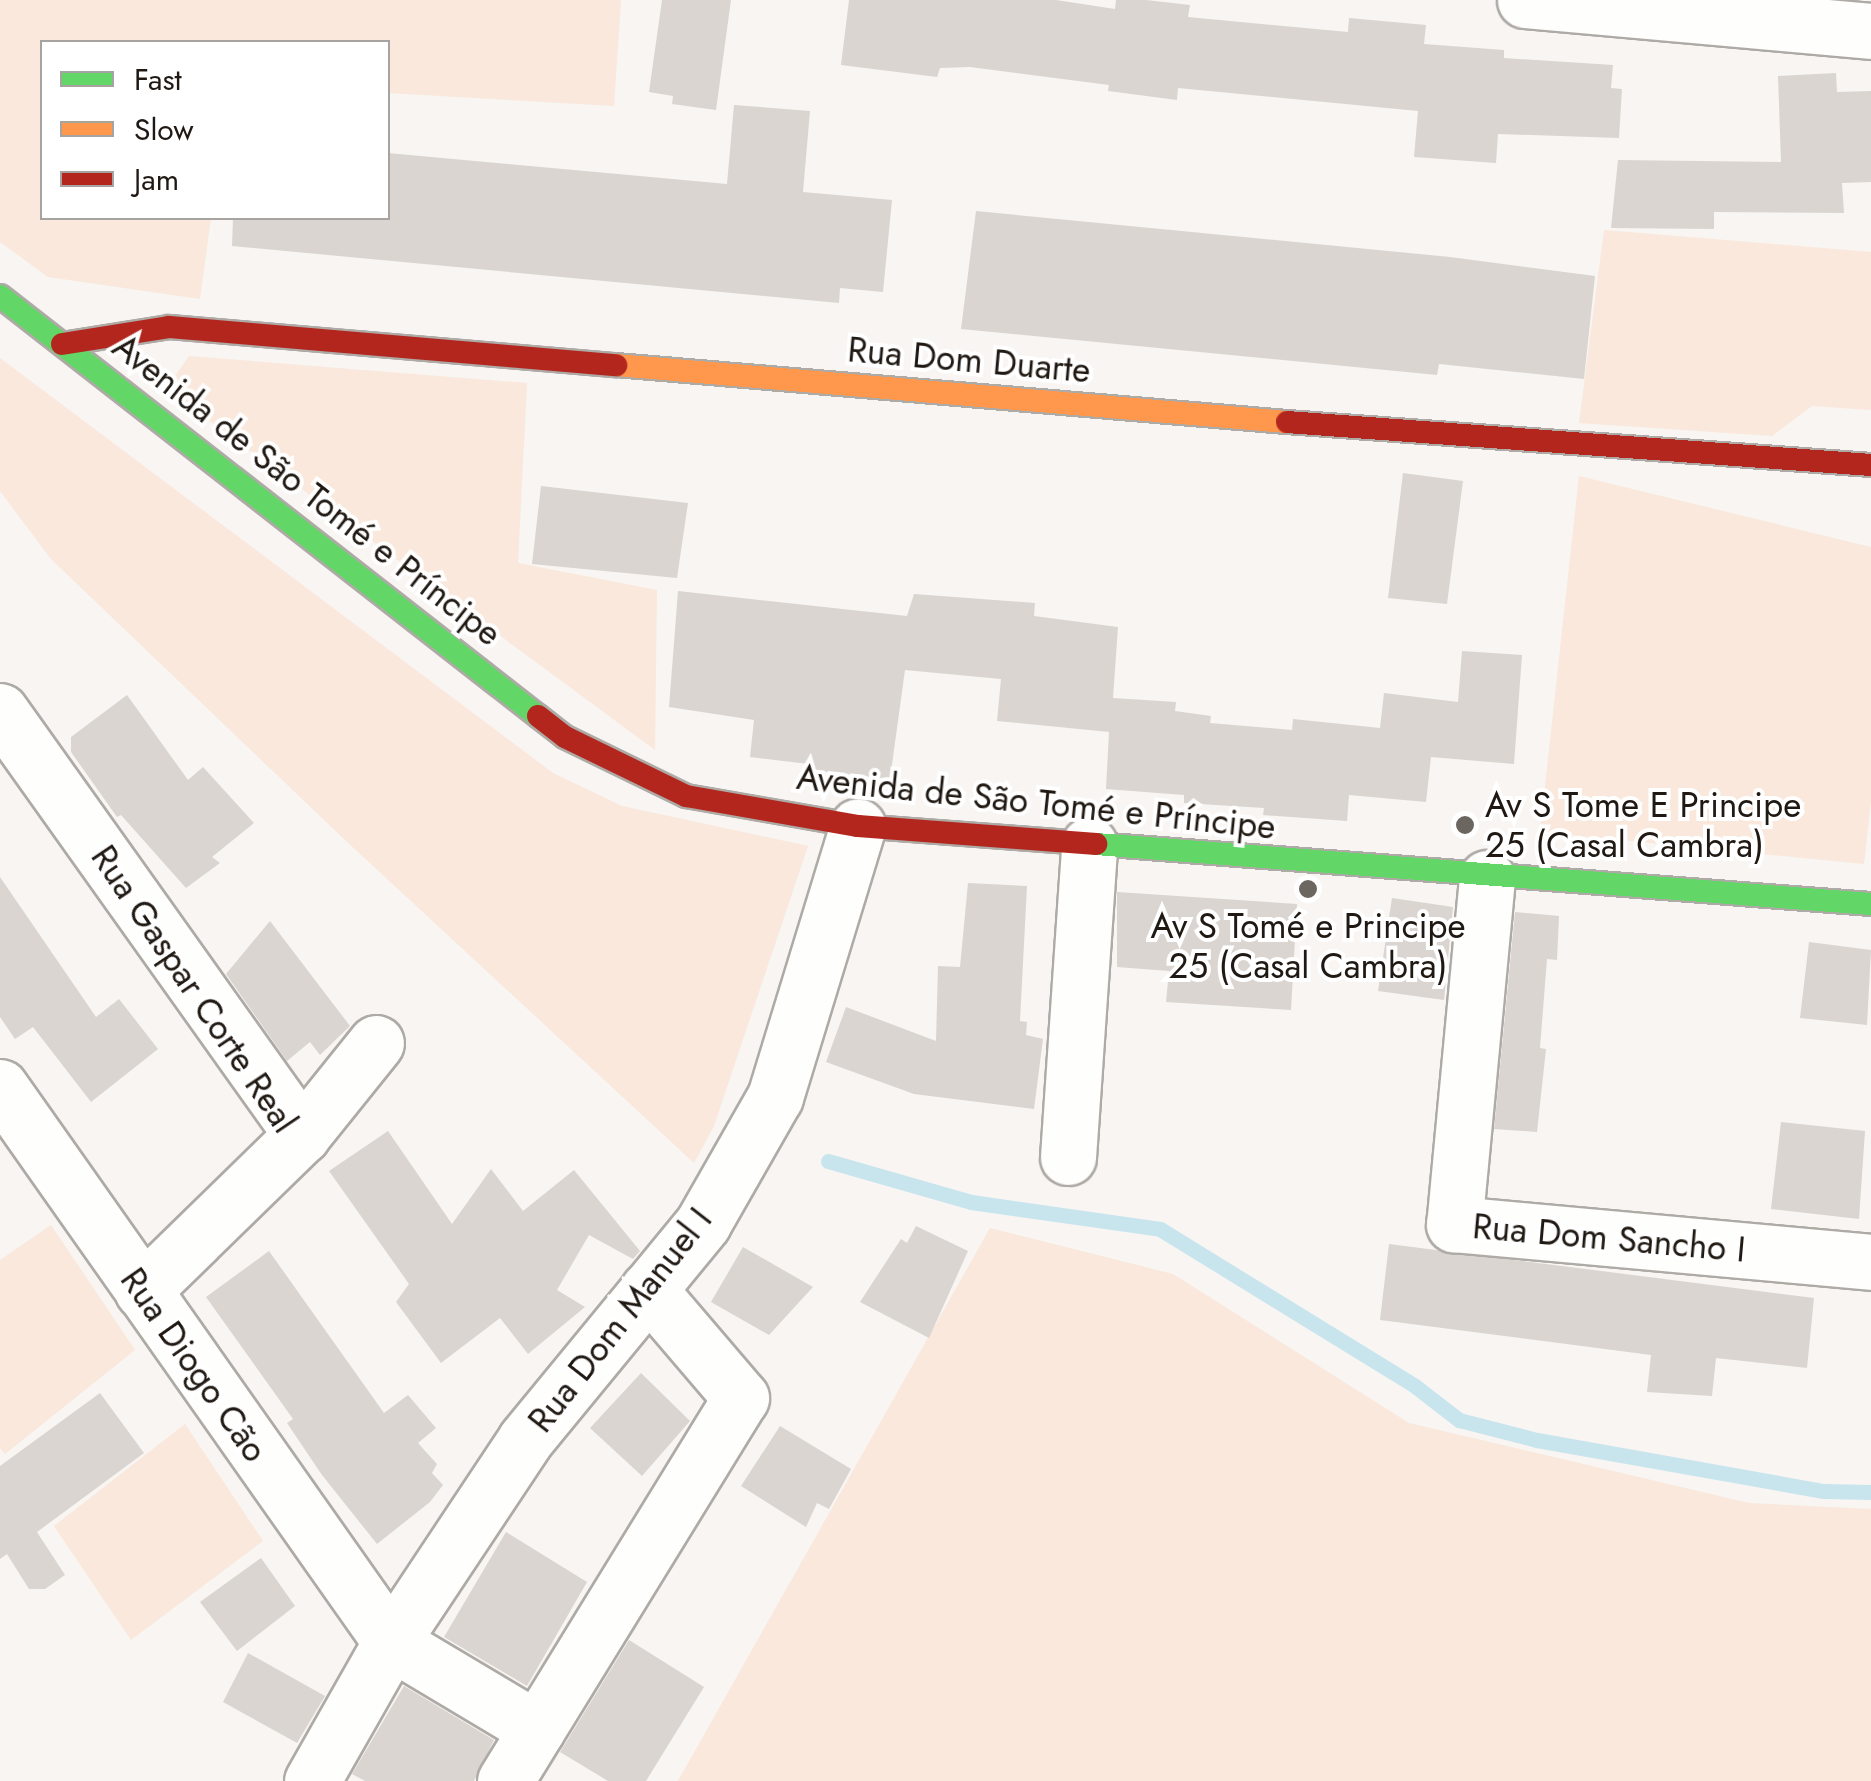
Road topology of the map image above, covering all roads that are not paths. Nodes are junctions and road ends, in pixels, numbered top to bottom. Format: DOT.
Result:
graph roads {
  1 [pos="1524,0"];
  2 [pos="1871,31"];
  3 [pos="0,296"];
  4 [pos="62,344"];
  5 [pos="1871,465"];
  6 [pos="0,711"];
  7 [pos="858,826"];
  8 [pos="1089,845"];
  9 [pos="1486,878"];
  10 [pos="1871,904"];
  11 [pos="376,1043"];
  12 [pos="0,1087"];
  13 [pos="302,1135"];
  14 [pos="1068,1158"];
  15 [pos="1871,1262"];
  16 [pos="648,1289"];
  17 [pos="142,1291"];
  18 [pos="391,1642"];
  19 [pos="537,1729"];
  20 [pos="312,1781"];
  21 [pos="505,1781"];
  1 -- 2 [label="street"];
  3 -- 4 [label="street, Avenida de São Tomé e Príncipe"];
  4 -- 5 [label="street, Rua Dom Duarte"];
  4 -- 7 [label="street, Avenida de São Tomé e Príncipe"];
  6 -- 13 [label="street, Rua Gaspar Corte Real"];
  7 -- 8 [label="street, Avenida de São Tomé e Príncipe"];
  7 -- 16 [label="street, Rua Dom Manuel I"];
  8 -- 9 [label="street, Avenida de São Tomé e Príncipe"];
  8 -- 14 [label="street"];
  9 -- 10 [label="street, Avenida de São Tomé e Príncipe"];
  9 -- 15 [label="street, Rua Dom Sancho I"];
  11 -- 13 [label="street"];
  12 -- 17 [label="street, Rua Diogo Cão"];
  13 -- 17 [label="street, Rua Gaspar Corte Real"];
  16 -- 18 [label="street, Rua Dom Manuel I"];
  16 -- 19 [label="street"];
  17 -- 18 [label="street, Rua Diogo Cão"];
  18 -- 19 [label="street"];
  18 -- 20 [label="street, Rua Dom Manuel I"];
  19 -- 21 [label="street"];
}
